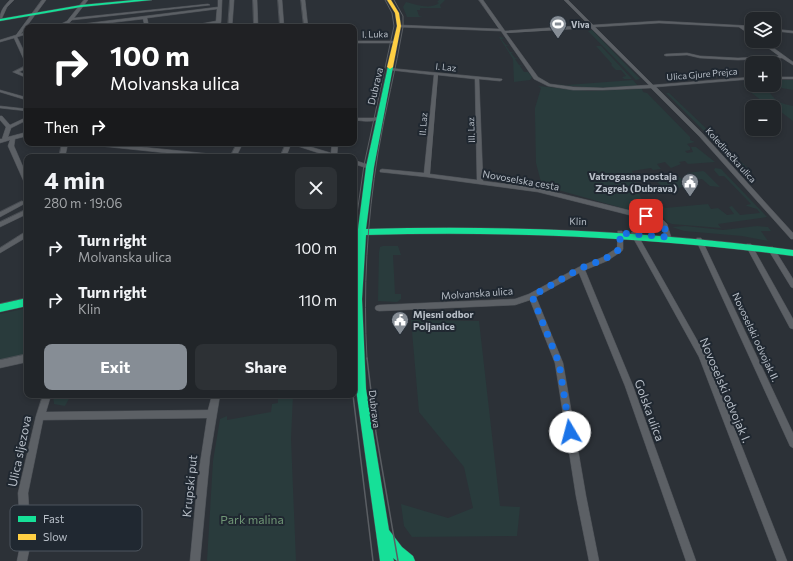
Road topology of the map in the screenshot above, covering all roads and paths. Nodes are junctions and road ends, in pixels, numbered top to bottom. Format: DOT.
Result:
graph roads {
  1 [pos="12,0"];
  2 [pos="44,0"];
  3 [pos="150,0"];
  4 [pos="232,0"];
  5 [pos="255,0"];
  6 [pos="280,0"];
  7 [pos="303,0"];
  8 [pos="390,0"];
  9 [pos="481,0"];
  10 [pos="566,0"];
  11 [pos="126,1"];
  12 [pos="83,3"];
  13 [pos="220,4"];
  14 [pos="34,14"];
  15 [pos="145,17"];
  16 [pos="0,19"];
  17 [pos="70,19"];
  18 [pos="26,24"];
  19 [pos="64,24"];
  20 [pos="90,24"];
  21 [pos="146,24"];
  22 [pos="218,24"];
  23 [pos="230,24"];
  24 [pos="256,24"];
  25 [pos="282,24"];
  26 [pos="306,24"];
  27 [pos="739,25"];
  28 [pos="24,26"];
  29 [pos="399,26"];
  30 [pos="592,26"];
  31 [pos="745,26"];
  32 [pos="745,30"];
  33 [pos="503,31"];
  34 [pos="781,31"];
  35 [pos="793,32"];
  36 [pos="24,34"];
  37 [pos="16,36"];
  38 [pos="0,41"];
  39 [pos="357,42"];
  40 [pos="396,42"];
  41 [pos="771,48"];
  42 [pos="24,54"];
  43 [pos="666,55"];
  44 [pos="783,57"];
  45 [pos="793,64"];
  46 [pos="24,68"];
  47 [pos="390,69"];
  48 [pos="436,74"];
  49 [pos="24,76"];
  50 [pos="477,78"];
  51 [pos="745,78"];
  52 [pos="781,78"];
  53 [pos="793,78"];
  54 [pos="500,80"];
  55 [pos="653,86"];
  56 [pos="0,91"];
  57 [pos="23,98"];
  58 [pos="0,107"];
  59 [pos="24,110"];
  60 [pos="0,117"];
  61 [pos="379,118"];
  62 [pos="357,119"];
  63 [pos="24,120"];
  64 [pos="9,128"];
  65 [pos="24,135"];
  66 [pos="13,137"];
  67 [pos="2,140"];
  68 [pos="112,146"];
  69 [pos="303,146"];
  70 [pos="191,154"];
  71 [pos="327,154"];
  72 [pos="357,163"];
  73 [pos="370,166"];
  74 [pos="382,171"];
  75 [pos="24,175"];
  76 [pos="427,175"];
  77 [pos="480,182"];
  78 [pos="22,203"];
  79 [pos="24,213"];
  80 [pos="0,215"];
  81 [pos="0,225"];
  82 [pos="358,232"];
  83 [pos="620,233"];
  84 [pos="634,234"];
  85 [pos="24,236"];
  86 [pos="668,237"];
  87 [pos="793,237"];
  88 [pos="700,240"];
  89 [pos="749,246"];
  90 [pos="771,249"];
  91 [pos="0,251"];
  92 [pos="793,253"];
  93 [pos="581,268"];
  94 [pos="793,285"];
  95 [pos="532,296"];
  96 [pos="24,303"];
  97 [pos="0,308"];
  98 [pos="379,308"];
  99 [pos="793,326"];
  100 [pos="24,359"];
  101 [pos="0,364"];
  102 [pos="46,398"];
  103 [pos="215,398"];
  104 [pos="211,414"];
  105 [pos="40,416"];
  106 [pos="793,444"];
  107 [pos="24,505"];
  108 [pos="381,528"];
  109 [pos="24,551"];
  110 [pos="22,561"];
  111 [pos="195,561"];
  112 [pos="387,561"];
  113 [pos="408,561"];
  114 [pos="594,561"];
  115 [pos="691,561"];
  116 [pos="782,561"];
  1 -- 16 [label="street"];
  2 -- 14 [label="street"];
  3 -- 11 [label="main road"];
  4 -- 23 [label="street"];
  5 -- 24 [label="street"];
  6 -- 25 [label="street"];
  7 -- 26 [label="street"];
  8 -- 29 [label="main road, Dubrava"];
  9 -- 33 [label="street"];
  10 -- 30 [label="street, Koledinečka ulica"];
  11 -- 12 [label="main road"];
  12 -- 14 [label="main road"];
  12 -- 17 [label="street"];
  13 -- 15 [label="street"];
  13 -- 17 [label="street"];
  13 -- 22 [label="street"];
  14 -- 16 [label="main road"];
  14 -- 18 [label="street"];
  15 -- 20 [label="street"];
  15 -- 21 [label="street"];
  17 -- 19 [label="street"];
  27 -- 30 [label="street"];
  27 -- 31 [label="street"];
  27 -- 32 [label="street"];
  28 -- 37 [label="street"];
  29 -- 33 [label="street"];
  29 -- 40 [label="main road, Dubrava"];
  30 -- 33 [label="street"];
  30 -- 55 [label="street, Koledinečka ulica"];
  33 -- 55 [label="street"];
  34 -- 35 [label="street"];
  36 -- 37 [label="street"];
  37 -- 38 [label="street"];
  37 -- 42 [label="street"];
  39 -- 40 [label="street, I. Luka"];
  40 -- 47 [label="main road, Dubrava"];
  41 -- 44 [label="street"];
  43 -- 44 [label="street"];
  44 -- 45 [label="street"];
  46 -- 49 [label="street"];
  47 -- 48 [label="street, I. Laz"];
  47 -- 61 [label="main road, Dubrava"];
  48 -- 50 [label="street, I. Laz"];
  48 -- 76 [label="street, II. Laz"];
  50 -- 54 [label="street, I. Laz"];
  50 -- 77 [label="street, III. Laz"];
  51 -- 55 [label="street, Ulica Gjure Prejca"];
  52 -- 53 [label="street"];
  55 -- 87 [label="street, Koledinečka ulica"];
  56 -- 57 [label="street"];
  58 -- 59 [label="street"];
  60 -- 64 [label="street"];
  61 -- 62 [label="street"];
  61 -- 73 [label="main road, Dubrava"];
  63 -- 64 [label="street"];
  64 -- 67 [label="street"];
  65 -- 66 [label="street"];
  66 -- 67 [label="street"];
  66 -- 75 [label="street"];
  68 -- 70 [label="street"];
  69 -- 71 [label="street"];
  72 -- 73 [label="street"];
  73 -- 82 [label="main road, Dubrava"];
  74 -- 76 [label="street, Novoselska cesta"];
  76 -- 77 [label="street, Novoselska cesta"];
  77 -- 86 [label="street, Novoselska cesta"];
  78 -- 80 [label="street"];
  79 -- 81 [label="street"];
  82 -- 83 [label="main road, Klin"];
  82 -- 108 [label="main road, Dubrava"];
  83 -- 84 [label="main road, Klin"];
  83 -- 93 [label="street, Molvanska ulica"];
  84 -- 86 [label="main road, Klin"];
  84 -- 116 [label="street, Novoselski odvojak I."];
  85 -- 91 [label="street"];
  86 -- 88 [label="main road, Klin"];
  88 -- 89 [label="main road, Klin"];
  88 -- 106 [label="street, Novoselski odvojak II."];
  89 -- 90 [label="main road, Klin"];
  89 -- 99 [label="street"];
  90 -- 92 [label="main road, Klin"];
  90 -- 94 [label="street"];
  93 -- 95 [label="street, Molvanska ulica"];
  93 -- 115 [label="street, Golska ulica"];
  95 -- 98 [label="street, Molvanska ulica"];
  95 -- 114 [label="street"];
  96 -- 97 [label="main road"];
  100 -- 101 [label="street"];
  102 -- 105 [label="street, Ulica sljezova"];
  103 -- 104 [label="street, Krupski put"];
  104 -- 105 [label="street"];
  104 -- 111 [label="street, Krupski put"];
  105 -- 107 [label="street, Ulica sljezova"];
  108 -- 112 [label="main road, Dubrava"];
  108 -- 113 [label="main road"];
  109 -- 110 [label="street, Ulica sljezova"];
}
